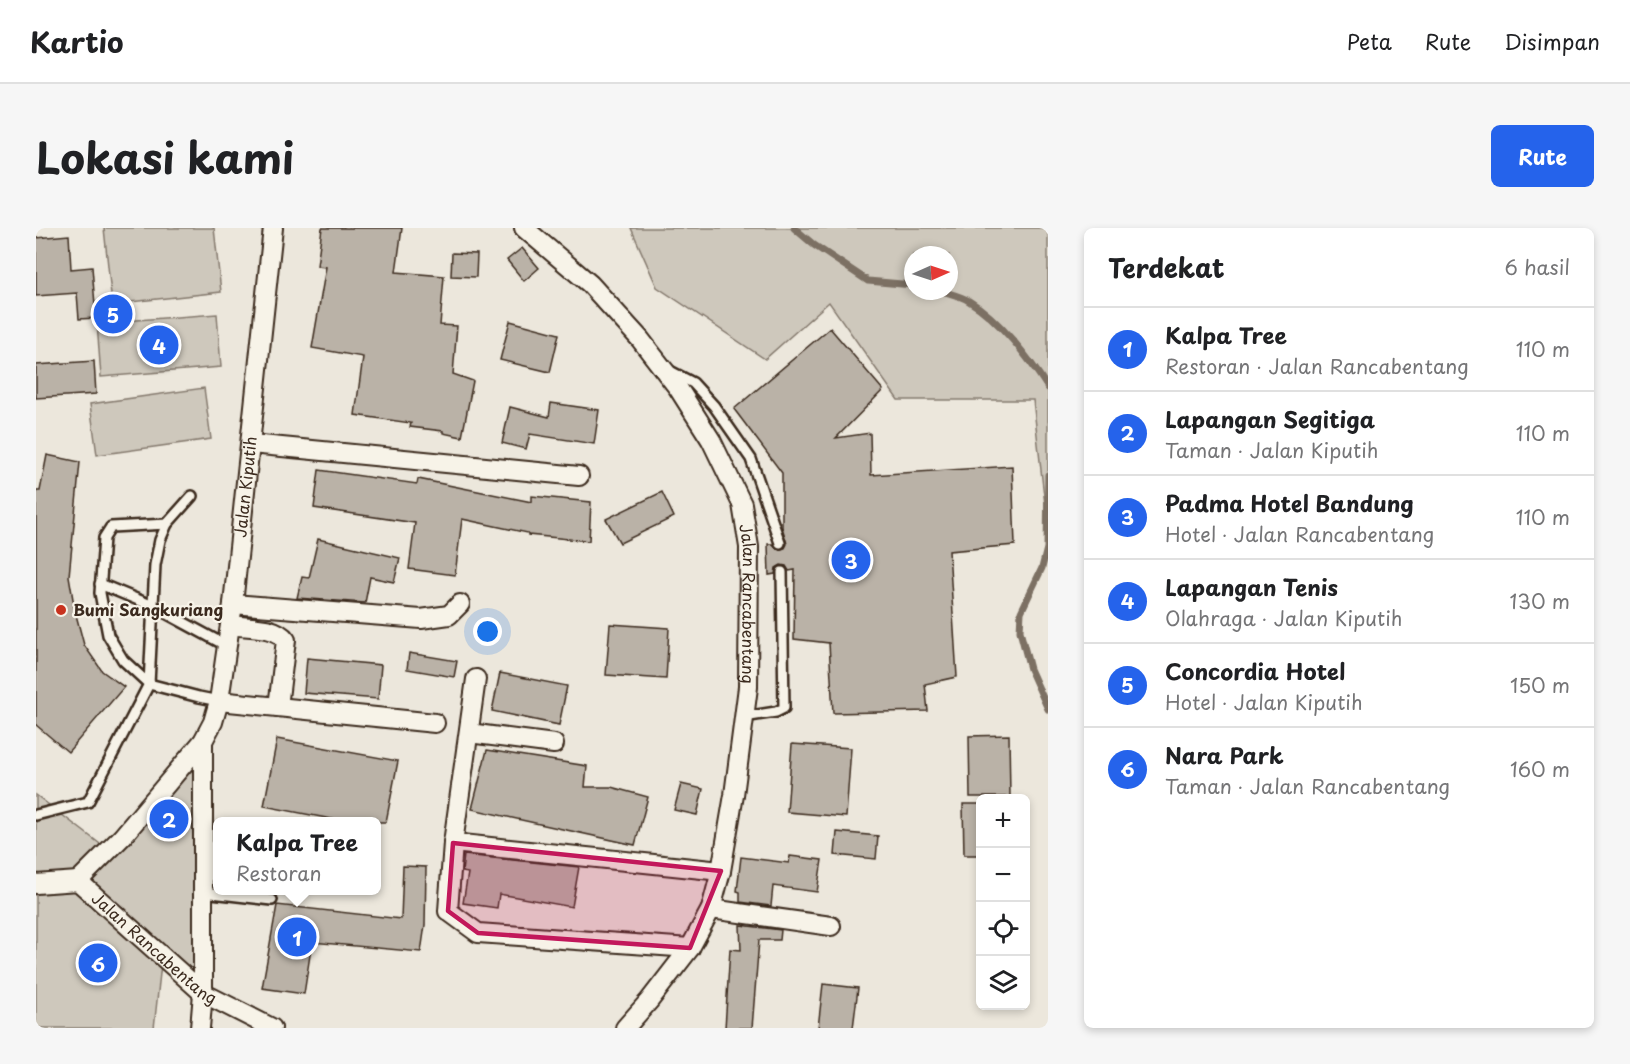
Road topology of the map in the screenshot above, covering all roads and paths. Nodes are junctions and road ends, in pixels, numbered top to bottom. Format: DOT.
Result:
graph roads {
  1 [pos="273,228"];
  2 [pos="524,228"];
  3 [pos="661,366"];
  4 [pos="251,444"];
  5 [pos="579,476"];
  6 [pos="192,496"];
  7 [pos="167,524"];
  8 [pos="780,543"];
  9 [pos="782,572"];
  10 [pos="100,584"];
  11 [pos="233,604"];
  12 [pos="460,604"];
  13 [pos="153,606"];
  14 [pos="230,626"];
  15 [pos="227,646"];
  16 [pos="476,679"];
  17 [pos="148,684"];
  18 [pos="219,701"];
  19 [pos="278,707"];
  20 [pos="744,717"];
  21 [pos="435,723"];
  22 [pos="469,733"];
  23 [pos="203,741"];
  24 [pos="554,744"];
  25 [pos="36,815"];
  26 [pos="453,843"];
  27 [pos="722,871"];
  28 [pos="78,881"];
  29 [pos="36,884"];
  30 [pos="203,892"];
  31 [pos="213,893"];
  32 [pos="229,895"];
  33 [pos="272,900"];
  34 [pos="711,909"];
  35 [pos="831,926"];
  36 [pos="690,948"];
  37 [pos="203,993"];
  38 [pos="200,1028"];
  39 [pos="272,1028"];
  40 [pos="625,1028"];
  1 -- 4 [label="street, Jalan Kiputih"];
  2 -- 3 [label="street, Jalan Rancabentang"];
  3 -- 8 [label="lane"];
  3 -- 20 [label="street, Jalan Rancabentang"];
  4 -- 5 [label="street"];
  4 -- 11 [label="street, Jalan Kiputih"];
  6 -- 7 [label="lane"];
  7 -- 10 [label="lane"];
  7 -- 13 [label="lane"];
  9 -- 20 [label="lane"];
  10 -- 13 [label="lane"];
  10 -- 17 [label="lane"];
  11 -- 12 [label="street"];
  11 -- 14 [label="street, Jalan Kiputih"];
  13 -- 15 [label="lane"];
  13 -- 17 [label="lane"];
  14 -- 15 [label="street, Jalan Kiputih"];
  14 -- 19 [label="street"];
  15 -- 18 [label="street, Jalan Kiputih"];
  16 -- 22 [label="street"];
  17 -- 18 [label="lane"];
  17 -- 25 [label="lane"];
  18 -- 19 [label="street"];
  18 -- 23 [label="street, Jalan Kiputih"];
  19 -- 21 [label="street"];
  20 -- 27 [label="street, Jalan Rancabentang"];
  22 -- 24 [label="street"];
  22 -- 26 [label="street"];
  23 -- 28 [label="street, Jalan Kiputih"];
  23 -- 30 [label="street, Jalan Kiputih"];
  26 -- 27 [label="street"];
  26 -- 36 [label="street"];
  27 -- 34 [label="street, Jalan Rancabentang"];
  28 -- 29 [label="street, Jalan Rancabentang"];
  28 -- 37 [label="street, Jalan Rancabentang"];
  30 -- 31 [label="lane"];
  30 -- 37 [label="street, Jalan Kiputih"];
  32 -- 33 [label="lane"];
  34 -- 35 [label="street"];
  34 -- 36 [label="street, Jalan Rancabentang"];
  36 -- 40 [label="street, Jalan Rancabentang"];
  37 -- 38 [label="street, Jalan Kiputih"];
  37 -- 39 [label="street, Jalan Rancabentang"];
}
